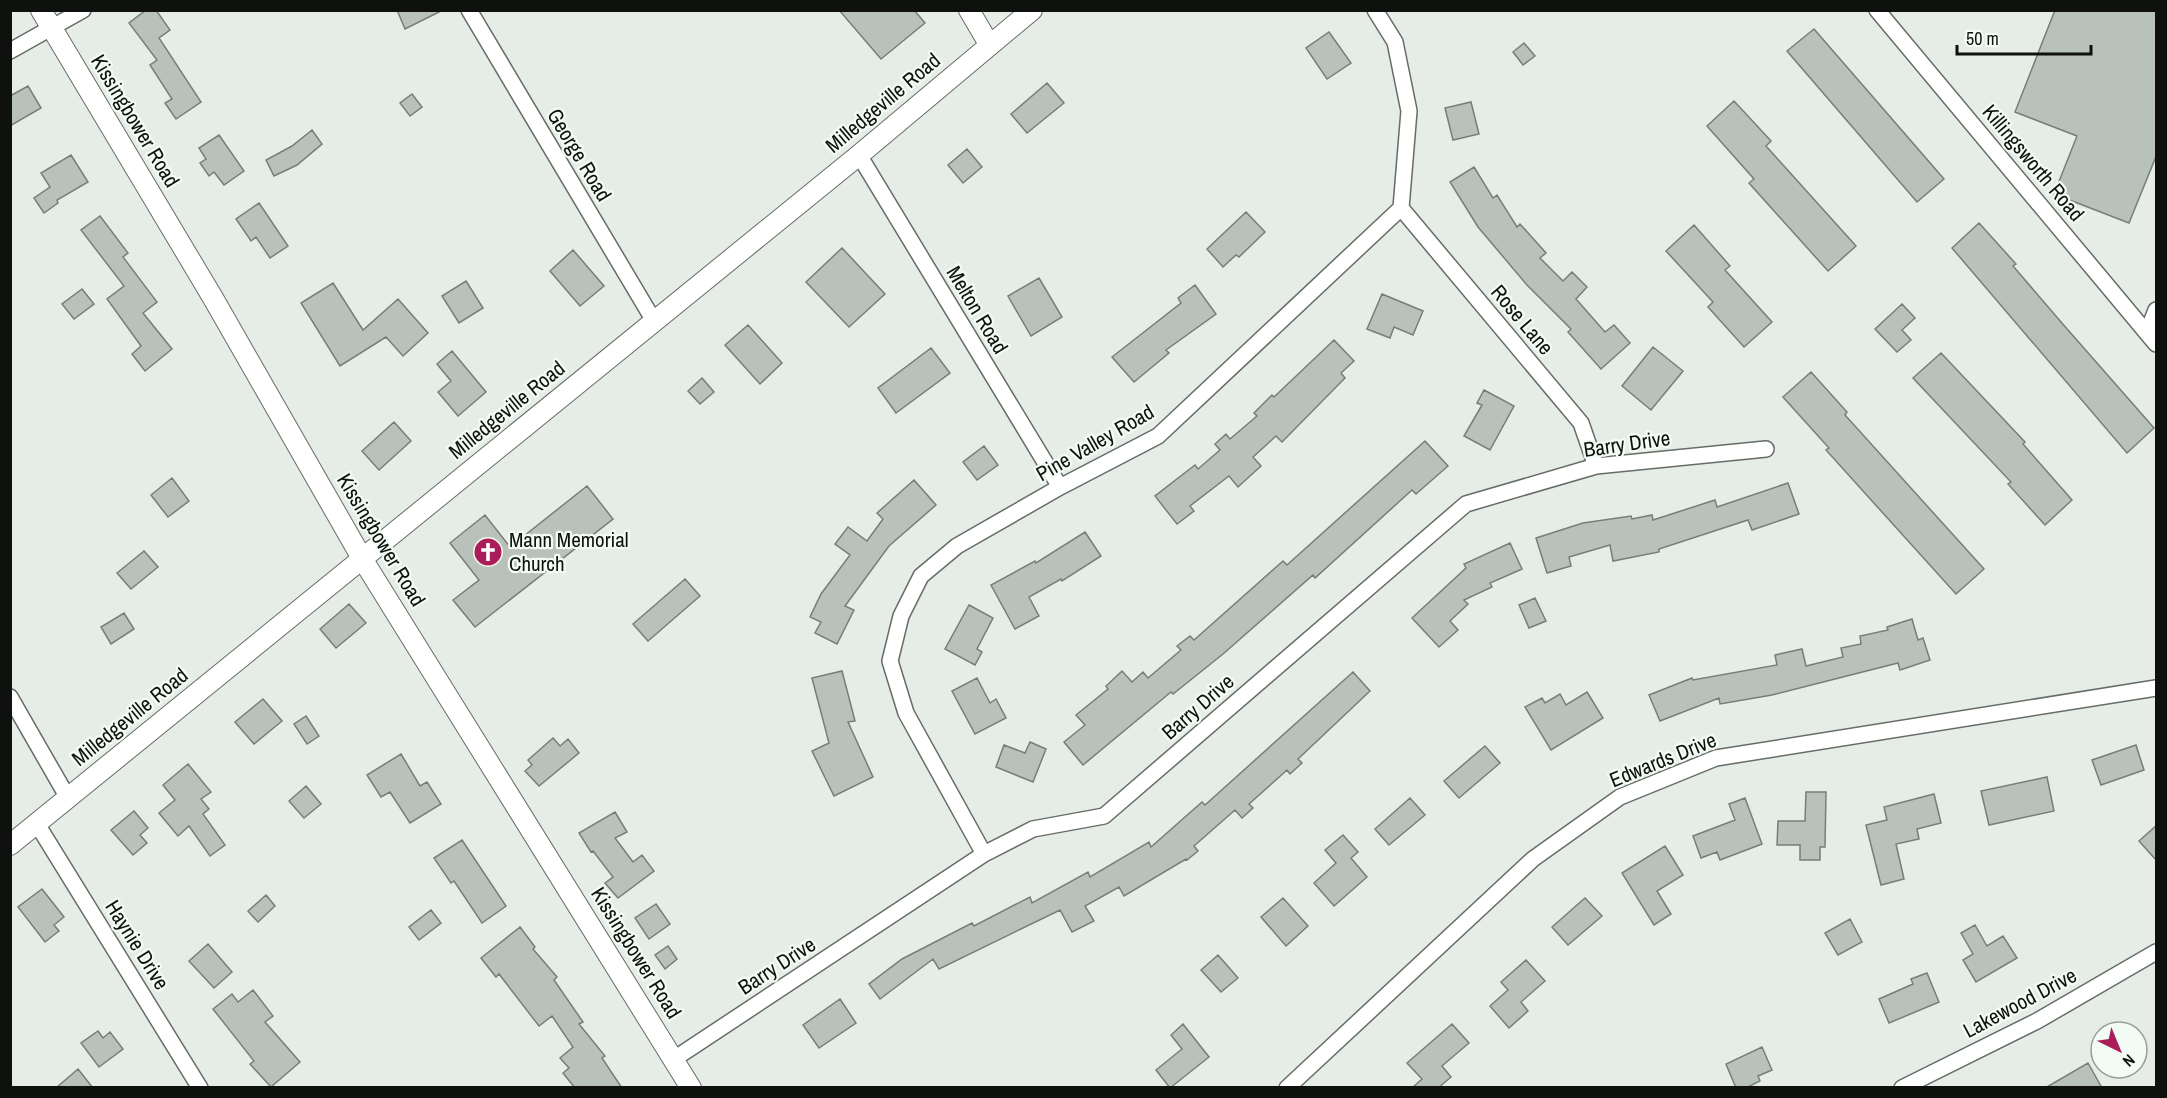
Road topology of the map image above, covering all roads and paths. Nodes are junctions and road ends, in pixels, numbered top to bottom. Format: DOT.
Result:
graph roads {
  1 [pos="41,10"];
  2 [pos="83,10"];
  3 [pos="469,10"];
  4 [pos="969,10"];
  5 [pos="1032,10"];
  6 [pos="1376,10"];
  7 [pos="1877,10"];
  8 [pos="52,28"];
  9 [pos="989,44"];
  10 [pos="10,51"];
  11 [pos="859,155"];
  12 [pos="1401,208"];
  13 [pos="2157,310"];
  14 [pos="654,321"];
  15 [pos="2152,339"];
  16 [pos="1766,449"];
  17 [pos="1596,466"];
  18 [pos="1060,488"];
  19 [pos="363,560"];
  20 [pos="2157,688"];
  21 [pos="10,698"];
  22 [pos="68,798"];
  23 [pos="37,824"];
  24 [pos="10,845"];
  25 [pos="984,854"];
  26 [pos="2157,952"];
  27 [pos="674,1059"];
  28 [pos="200,1088"];
  29 [pos="691,1088"];
  30 [pos="1287,1088"];
  31 [pos="1902,1088"];
  1 -- 8 [label="street, Kissingbower Road"];
  2 -- 8 [label="street"];
  3 -- 14 [label="street, George Road"];
  4 -- 9 [label="street"];
  5 -- 9 [label="street, Milledgeville Road"];
  6 -- 12 [label="street"];
  7 -- 15 [label="street, Killingsworth Road"];
  8 -- 10 [label="street"];
  8 -- 19 [label="street, Kissingbower Road"];
  9 -- 11 [label="street, Milledgeville Road"];
  11 -- 14 [label="street, Milledgeville Road"];
  11 -- 18 [label="street, Melton Road"];
  12 -- 17 [label="street, Rose Lane"];
  12 -- 18 [label="street, Pine Valley Road"];
  13 -- 15 [label="street"];
  14 -- 19 [label="street, Milledgeville Road"];
  16 -- 17 [label="street, Barry Drive"];
  17 -- 25 [label="street, Barry Drive"];
  18 -- 25 [label="street, Pine Valley Road"];
  19 -- 22 [label="street, Milledgeville Road"];
  19 -- 27 [label="street, Kissingbower Road"];
  20 -- 30 [label="street, Edwards Drive"];
  21 -- 22 [label="street"];
  22 -- 23 [label="street, Milledgeville Road"];
  23 -- 24 [label="street, Milledgeville Road"];
  23 -- 28 [label="street, Haynie Drive"];
  25 -- 27 [label="street, Barry Drive"];
  26 -- 31 [label="street, Lakewood Drive"];
  27 -- 29 [label="street, Kissingbower Road"];
}
